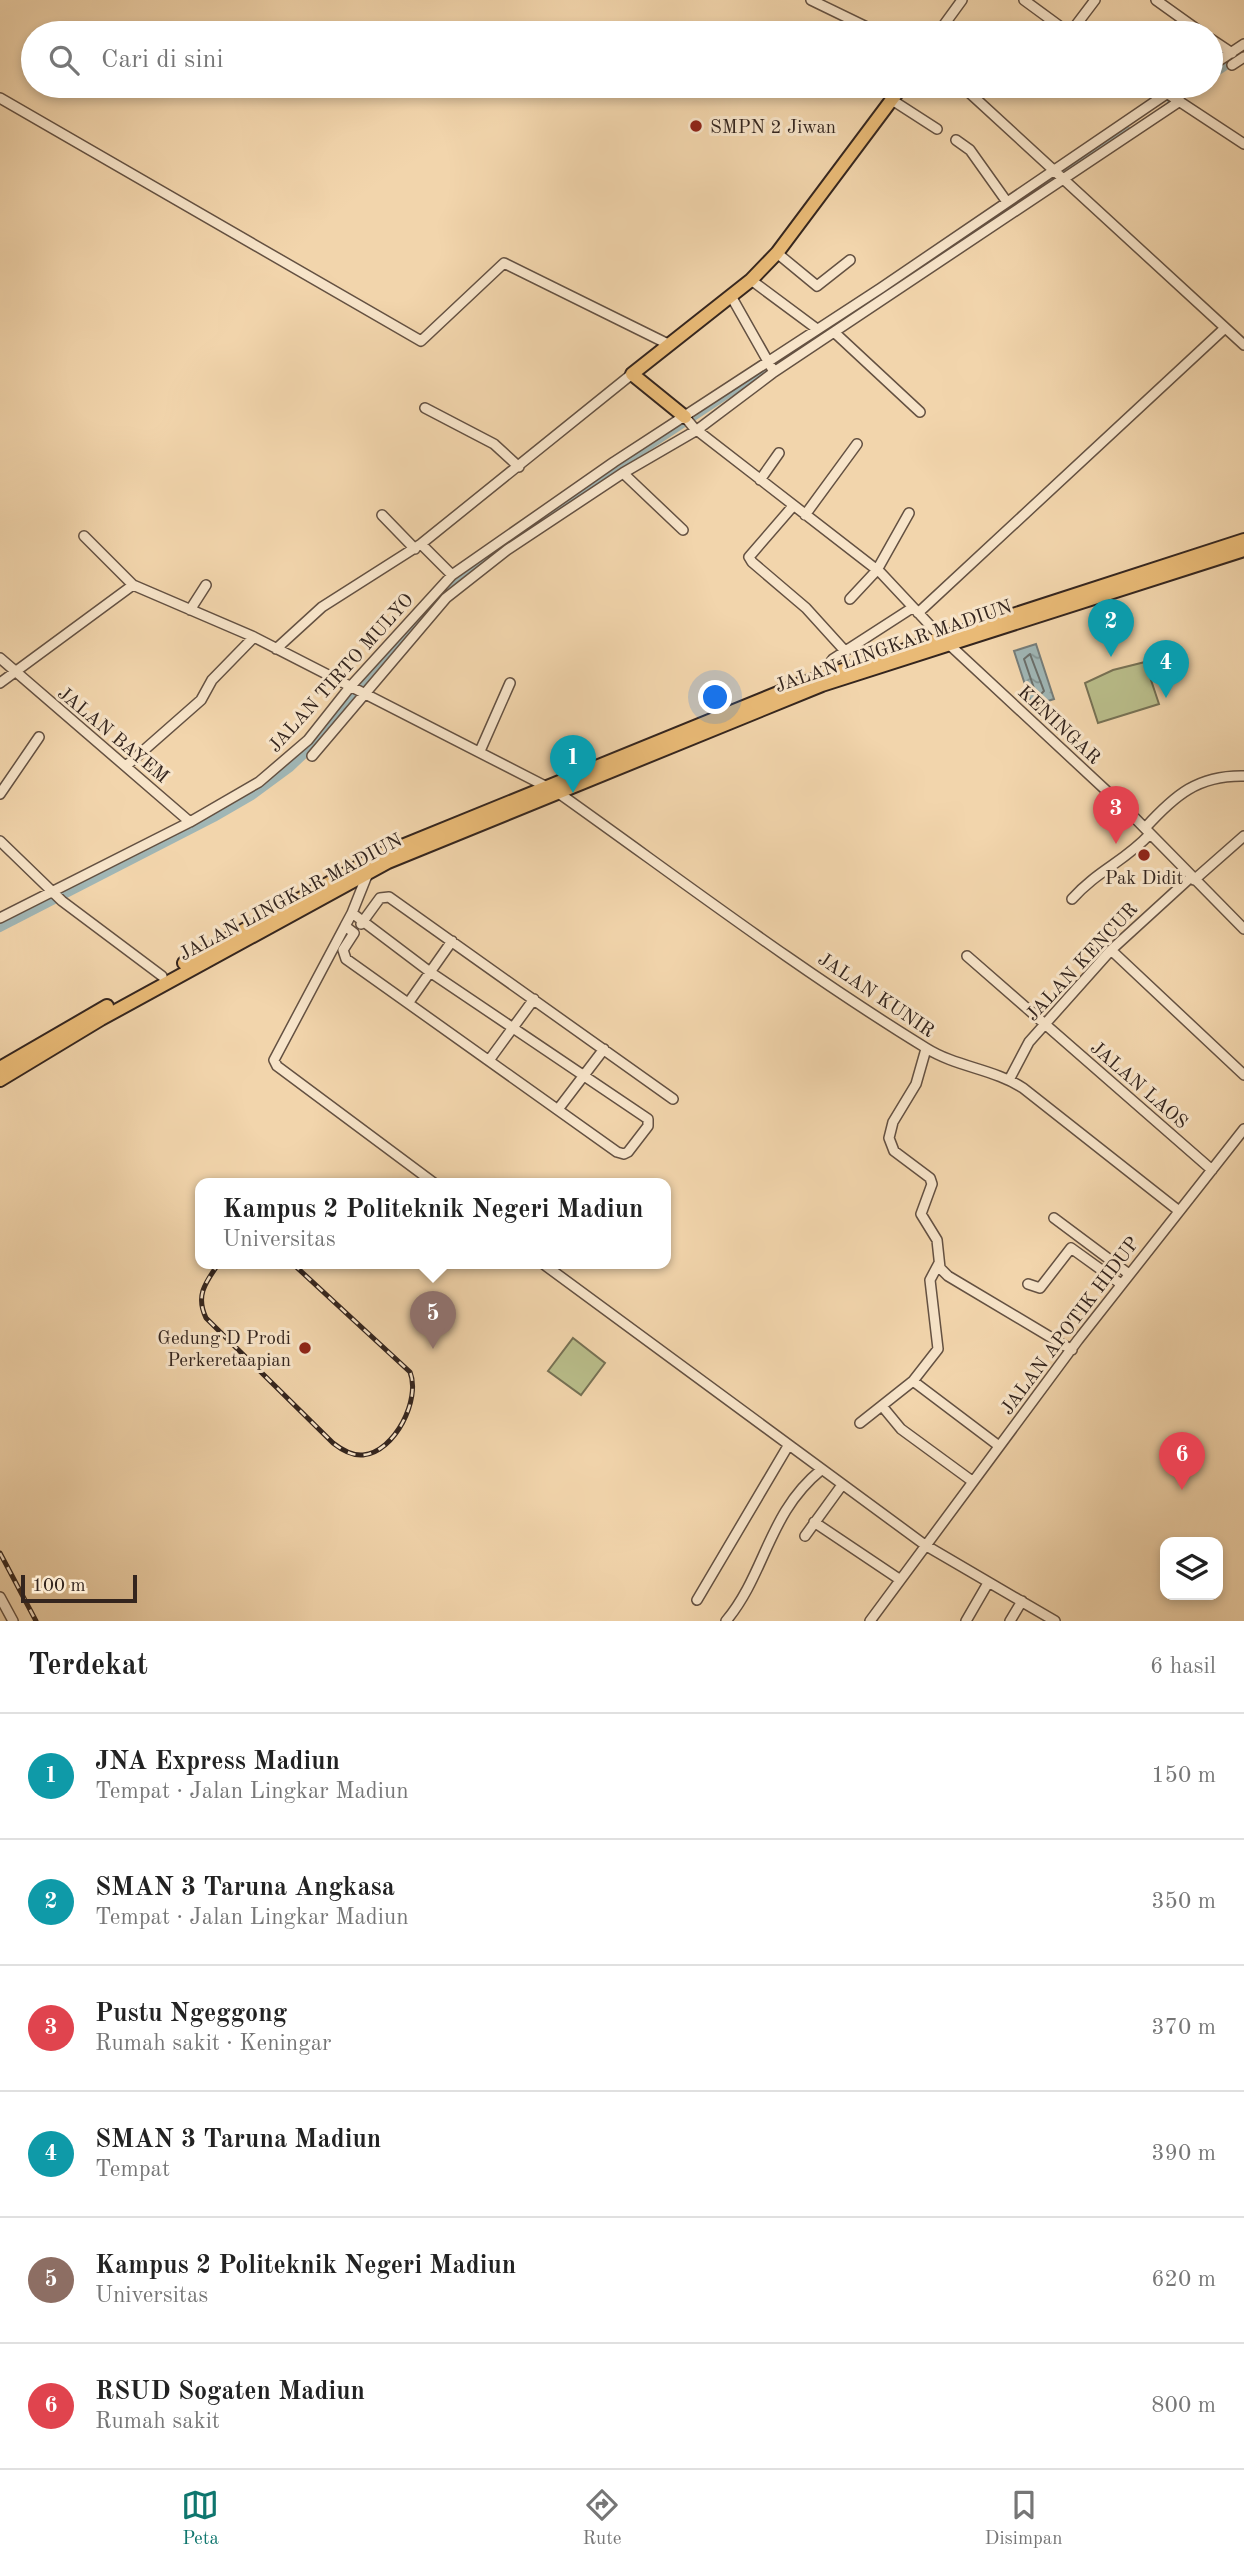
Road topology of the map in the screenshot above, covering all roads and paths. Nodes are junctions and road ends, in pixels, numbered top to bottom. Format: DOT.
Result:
graph roads {
  1 [pos="811,0"];
  2 [pos="962,0"];
  3 [pos="1024,0"];
  4 [pos="1095,0"];
  5 [pos="1156,0"];
  6 [pos="824,3"];
  7 [pos="857,21"];
  8 [pos="947,21"];
  9 [pos="1053,21"];
  10 [pos="1078,21"];
  11 [pos="1185,21"];
  12 [pos="1244,44"];
  13 [pos="1223,47"];
  14 [pos="1232,53"];
  15 [pos="1244,58"];
  16 [pos="1223,59"];
  17 [pos="1232,65"];
  18 [pos="0,98"];
  19 [pos="975,98"];
  20 [pos="1161,98"];
  21 [pos="1176,98"];
  22 [pos="892,100"];
  23 [pos="1179,100"];
  24 [pos="937,129"];
  25 [pos="956,140"];
  26 [pos="1244,144"];
  27 [pos="1055,169"];
  28 [pos="1064,178"];
  29 [pos="1007,202"];
  30 [pos="777,253"];
  31 [pos="849,260"];
  32 [pos="751,280"];
  33 [pos="731,296"];
  34 [pos="1225,328"];
  35 [pos="817,329"];
  36 [pos="834,332"];
  37 [pos="668,344"];
  38 [pos="1244,345"];
  39 [pos="770,366"];
  40 [pos="632,374"];
  41 [pos="425,408"];
  42 [pos="920,412"];
  43 [pos="685,416"];
  44 [pos="695,429"];
  45 [pos="857,444"];
  46 [pos="779,453"];
  47 [pos="519,467"];
  48 [pos="623,473"];
  49 [pos="760,480"];
  50 [pos="793,506"];
  51 [pos="909,513"];
  52 [pos="382,515"];
  53 [pos="806,515"];
  54 [pos="683,530"];
  55 [pos="84,537"];
  56 [pos="1244,540"];
  57 [pos="418,546"];
  58 [pos="1244,550"];
  59 [pos="877,570"];
  60 [pos="452,575"];
  61 [pos="205,584"];
  62 [pos="132,585"];
  63 [pos="1093,594"];
  64 [pos="850,599"];
  65 [pos="190,610"];
  66 [pos="915,610"];
  67 [pos="254,637"];
  68 [pos="944,640"];
  69 [pos="276,649"];
  70 [pos="845,651"];
  71 [pos="0,658"];
  72 [pos="15,672"];
  73 [pos="821,681"];
  74 [pos="0,683"];
  75 [pos="510,683"];
  76 [pos="351,688"];
  77 [pos="364,694"];
  78 [pos="38,737"];
  79 [pos="480,751"];
  80 [pos="312,756"];
  81 [pos="126,766"];
  82 [pos="1244,776"];
  83 [pos="555,791"];
  84 [pos="0,794"];
  85 [pos="190,822"];
  86 [pos="1148,831"];
  87 [pos="1244,836"];
  88 [pos="0,841"];
  89 [pos="369,871"];
  90 [pos="1192,878"];
  91 [pos="53,890"];
  92 [pos="1072,899"];
  93 [pos="352,913"];
  94 [pos="0,918"];
  95 [pos="363,921"];
  96 [pos="345,926"];
  97 [pos="1244,929"];
  98 [pos="354,933"];
  99 [pos="452,942"];
  100 [pos="1111,950"];
  101 [pos="967,956"];
  102 [pos="430,972"];
  103 [pos="162,976"];
  104 [pos="534,999"];
  105 [pos="409,1002"];
  106 [pos="1045,1024"];
  107 [pos="513,1027"];
  108 [pos="604,1049"];
  109 [pos="926,1049"];
  110 [pos="490,1059"];
  111 [pos="25,1061"];
  112 [pos="0,1069"];
  113 [pos="584,1075"];
  114 [pos="1244,1075"];
  115 [pos="0,1080"];
  116 [pos="1009,1080"];
  117 [pos="673,1099"];
  118 [pos="559,1108"];
  119 [pos="1244,1129"];
  120 [pos="1212,1170"];
  121 [pos="427,1178"];
  122 [pos="1179,1211"];
  123 [pos="1054,1218"];
  124 [pos="939,1263"];
  125 [pos="550,1269"];
  126 [pos="1129,1274"];
  127 [pos="1028,1284"];
  128 [pos="1121,1284"];
  129 [pos="1072,1350"];
  130 [pos="913,1381"];
  131 [pos="882,1406"];
  132 [pos="860,1423"];
  133 [pos="788,1446"];
  134 [pos="999,1446"];
  135 [pos="821,1470"];
  136 [pos="972,1480"];
  137 [pos="842,1485"];
  138 [pos="814,1522"];
  139 [pos="805,1536"];
  140 [pos="925,1545"];
  141 [pos="899,1579"];
  142 [pos="988,1583"];
  143 [pos="0,1597"];
  144 [pos="697,1600"];
  145 [pos="1022,1601"];
  146 [pos="734,1620"];
  147 [pos="13,1621"];
  148 [pos="870,1621"];
  149 [pos="966,1621"];
  150 [pos="1010,1621"];
  151 [pos="1055,1621"];
  1 -- 6 [label="street"];
  2 -- 8 [label="street"];
  3 -- 9 [label="street"];
  4 -- 10 [label="street"];
  5 -- 11 [label="street"];
  6 -- 7 [label="street"];
  12 -- 14 [label="street"];
  13 -- 14 [label="street"];
  14 -- 16 [label="street"];
  15 -- 17 [label="street"];
  18 -- 37 [label="street"];
  19 -- 27 [label="street"];
  20 -- 27 [label="street"];
  21 -- 23 [label="street"];
  22 -- 24 [label="street"];
  22 -- 30 [label="main road"];
  23 -- 26 [label="street"];
  23 -- 28 [label="street"];
  25 -- 29 [label="street"];
  27 -- 28 [label="street"];
  27 -- 29 [label="street"];
  28 -- 34 [label="street"];
  28 -- 36 [label="street"];
  29 -- 35 [label="street"];
  30 -- 31 [label="street"];
  30 -- 32 [label="main road"];
  32 -- 33 [label="main road"];
  32 -- 35 [label="street"];
  33 -- 37 [label="main road"];
  33 -- 39 [label="street"];
  34 -- 38 [label="street"];
  34 -- 66 [label="street"];
  35 -- 39 [label="street"];
  36 -- 39 [label="street"];
  36 -- 42 [label="street"];
  37 -- 40 [label="main road"];
  39 -- 43 [label="street, JALAN TIRTO MULYO"];
  39 -- 44 [label="street"];
  40 -- 43 [label="main road"];
  40 -- 47 [label="street"];
  41 -- 47 [label="street"];
  43 -- 44 [label="street, KENINGAR"];
  43 -- 60 [label="street, JALAN TIRTO MULYO"];
  44 -- 48 [label="street"];
  44 -- 49 [label="street, KENINGAR"];
  45 -- 53 [label="street"];
  46 -- 49 [label="street"];
  47 -- 57 [label="street"];
  48 -- 54 [label="street"];
  48 -- 77 [label="street"];
  49 -- 50 [label="street, KENINGAR"];
  50 -- 53 [label="street, KENINGAR"];
  50 -- 70 [label="street"];
  51 -- 59 [label="street"];
  52 -- 57 [label="street"];
  53 -- 59 [label="street, KENINGAR"];
  55 -- 62 [label="street"];
  56 -- 63 [label="main road, JALAN LINGKAR MADIUN"];
  57 -- 60 [label="street"];
  57 -- 69 [label="street"];
  58 -- 63 [label="main road, JALAN LINGKAR MADIUN"];
  59 -- 64 [label="street"];
  59 -- 66 [label="street, KENINGAR"];
  60 -- 76 [label="street, JALAN TIRTO MULYO"];
  61 -- 65 [label="street"];
  62 -- 65 [label="street, JALAN KUNIR"];
  62 -- 72 [label="street"];
  63 -- 68 [label="main road, JALAN LINGKAR MADIUN"];
  65 -- 67 [label="street, JALAN KUNIR"];
  66 -- 68 [label="street, KENINGAR"];
  66 -- 70 [label="street"];
  67 -- 69 [label="street, JALAN KUNIR"];
  67 -- 81 [label="street"];
  68 -- 73 [label="main road, JALAN LINGKAR MADIUN"];
  68 -- 86 [label="street, KENINGAR"];
  69 -- 76 [label="street, JALAN KUNIR"];
  70 -- 73 [label="street"];
  71 -- 72 [label="street, JALAN BAYEM"];
  72 -- 74 [label="street"];
  72 -- 81 [label="street, JALAN BAYEM"];
  73 -- 83 [label="main road, JALAN LINGKAR MADIUN"];
  75 -- 79 [label="street"];
  76 -- 77 [label="street, JALAN KUNIR"];
  76 -- 85 [label="street, JALAN TIRTO MULYO"];
  77 -- 79 [label="street, JALAN KUNIR"];
  77 -- 80 [label="street"];
  78 -- 84 [label="street"];
  79 -- 83 [label="street, JALAN KUNIR"];
  81 -- 85 [label="street, JALAN BAYEM"];
  82 -- 86 [label="street"];
  83 -- 89 [label="main road, JALAN LINGKAR MADIUN"];
  83 -- 103 [label="main road, JALAN LINGKAR MADIUN"];
  83 -- 109 [label="street, JALAN KUNIR"];
  85 -- 91 [label="street, JALAN TIRTO MULYO"];
  86 -- 90 [label="street, KENINGAR"];
  86 -- 92 [label="street"];
  87 -- 90 [label="street, JALAN KENCUR"];
  88 -- 91 [label="street"];
  89 -- 93 [label="street"];
  89 -- 111 [label="main road, JALAN LINGKAR MADIUN"];
  90 -- 97 [label="street, KENINGAR"];
  90 -- 100 [label="street, JALAN KENCUR"];
  91 -- 94 [label="street, JALAN TIRTO MULYO"];
  91 -- 103 [label="street"];
  93 -- 95 [label="street"];
  93 -- 96 [label="street"];
  95 -- 98 [label="street"];
  95 -- 99 [label="street"];
  95 -- 102 [label="street"];
  96 -- 98 [label="street"];
  96 -- 121 [label="street"];
  98 -- 105 [label="street"];
  99 -- 102 [label="street"];
  99 -- 104 [label="street"];
  100 -- 106 [label="street, JALAN KENCUR"];
  100 -- 114 [label="street"];
  101 -- 106 [label="street, JALAN LAOS"];
  102 -- 105 [label="street"];
  102 -- 107 [label="street"];
  103 -- 111 [label="main road, JALAN LINGKAR MADIUN"];
  104 -- 107 [label="street"];
  104 -- 108 [label="street"];
  105 -- 110 [label="street"];
  106 -- 116 [label="street, JALAN KENCUR"];
  106 -- 120 [label="street, JALAN LAOS"];
  107 -- 110 [label="street"];
  107 -- 113 [label="street"];
  108 -- 113 [label="street"];
  108 -- 117 [label="street"];
  109 -- 116 [label="street, JALAN KUNIR"];
  109 -- 124 [label="street"];
  110 -- 118 [label="street"];
  111 -- 112 [label="main road, JALAN LINGKAR MADIUN"];
  111 -- 115 [label="main road, JALAN LINGKAR MADIUN"];
  113 -- 118 [label="street"];
  113 -- 118 [label="street"];
  116 -- 122 [label="street, JALAN KUNIR"];
  119 -- 120 [label="street, JALAN APOTIK HIDUP"];
  120 -- 122 [label="street, JALAN APOTIK HIDUP"];
  122 -- 126 [label="street, JALAN APOTIK HIDUP"];
  123 -- 126 [label="street"];
  124 -- 129 [label="street"];
  124 -- 130 [label="street"];
  125 -- 133 [label="street"];
  126 -- 128 [label="street, JALAN APOTIK HIDUP"];
  127 -- 128 [label="street"];
  128 -- 129 [label="street, JALAN APOTIK HIDUP"];
  129 -- 134 [label="street, JALAN APOTIK HIDUP"];
  130 -- 131 [label="street"];
  130 -- 134 [label="street"];
  131 -- 132 [label="street"];
  131 -- 136 [label="street"];
  133 -- 135 [label="street"];
  133 -- 144 [label="street"];
  134 -- 136 [label="street, JALAN APOTIK HIDUP"];
  135 -- 137 [label="street"];
  135 -- 146 [label="street"];
  136 -- 140 [label="street, JALAN APOTIK HIDUP"];
  137 -- 138 [label="street"];
  137 -- 140 [label="street"];
  138 -- 139 [label="street"];
  138 -- 141 [label="street"];
  140 -- 141 [label="street, JALAN APOTIK HIDUP"];
  140 -- 142 [label="street"];
  141 -- 148 [label="street, JALAN APOTIK HIDUP"];
  142 -- 145 [label="street"];
  142 -- 149 [label="street"];
  143 -- 147 [label="street"];
  145 -- 150 [label="street"];
  145 -- 151 [label="street"];
}
